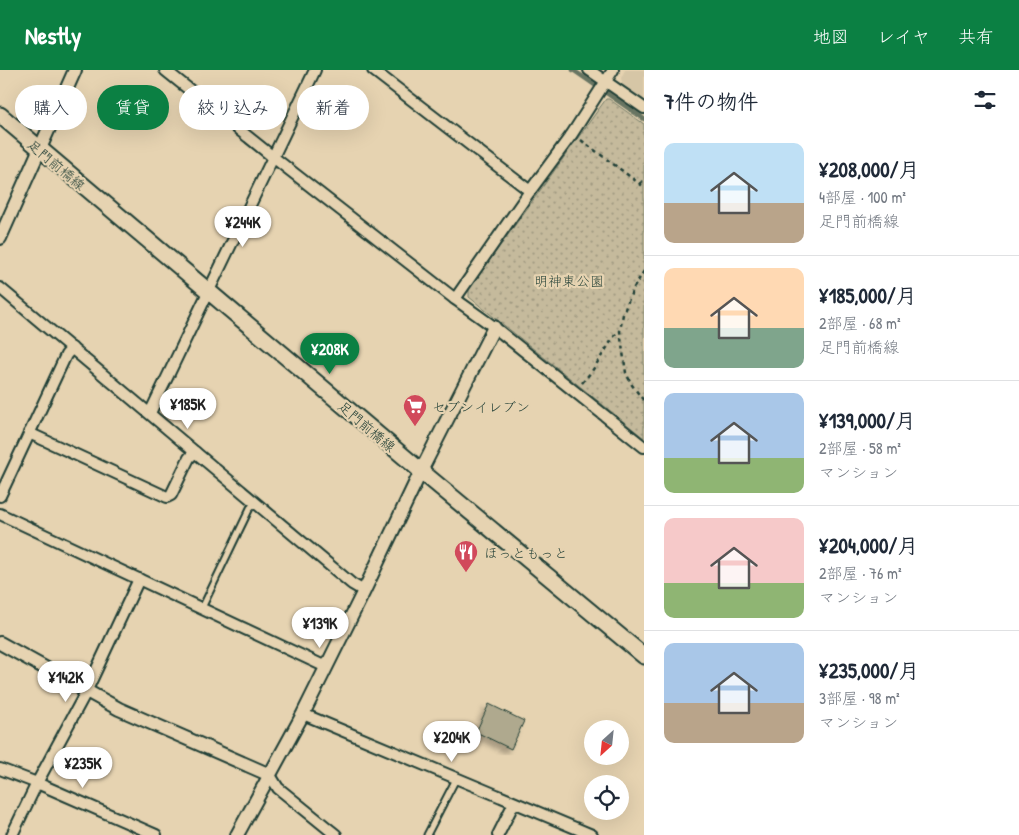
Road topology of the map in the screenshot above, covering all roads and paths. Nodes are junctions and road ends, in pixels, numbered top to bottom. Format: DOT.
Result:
graph roads {
  1 [pos="75,70"];
  2 [pos="165,70"];
  3 [pos="315,70"];
  4 [pos="373,70"];
  5 [pos="589,70"];
  6 [pos="613,70"];
  7 [pos="606,82"];
  8 [pos="644,108"];
  9 [pos="0,115"];
  10 [pos="572,134"];
  11 [pos="39,148"];
  12 [pos="273,157"];
  13 [pos="644,179"];
  14 [pos="640,184"];
  15 [pos="644,187"];
  16 [pos="530,191"];
  17 [pos="0,238"];
  18 [pos="644,271"];
  19 [pos="0,288"];
  20 [pos="208,292"];
  21 [pos="455,299"];
  22 [pos="494,327"];
  23 [pos="620,331"];
  24 [pos="72,348"];
  25 [pos="574,392"];
  26 [pos="644,400"];
  27 [pos="150,413"];
  28 [pos="29,434"];
  29 [pos="644,446"];
  30 [pos="195,452"];
  31 [pos="421,471"];
  32 [pos="0,496"];
  33 [pos="255,503"];
  34 [pos="0,514"];
  35 [pos="139,579"];
  36 [pos="364,591"];
  37 [pos="202,609"];
  38 [pos="0,643"];
  39 [pos="644,656"];
  40 [pos="326,668"];
  41 [pos="86,692"];
  42 [pos="303,714"];
  43 [pos="0,769"];
  44 [pos="270,775"];
  45 [pos="456,779"];
  46 [pos="38,783"];
  47 [pos="514,804"];
  48 [pos="12,835"];
  49 [pos="156,835"];
  50 [pos="237,835"];
  51 [pos="336,835"];
  52 [pos="427,835"];
  53 [pos="498,835"];
  54 [pos="592,835"];
  1 -- 11 [label="street"];
  2 -- 12 [label="street"];
  3 -- 12 [label="street"];
  4 -- 16 [label="street"];
  5 -- 7 [label="street"];
  6 -- 7 [label="street"];
  7 -- 8 [label="street"];
  7 -- 10 [label="street"];
  9 -- 11 [label="main road, 足門前橋線"];
  10 -- 14 [label="path"];
  10 -- 16 [label="street"];
  11 -- 17 [label="street"];
  11 -- 20 [label="main road, 足門前橋線"];
  12 -- 20 [label="street"];
  12 -- 21 [label="street"];
  13 -- 14 [label="path"];
  14 -- 15 [label="path"];
  16 -- 21 [label="street"];
  18 -- 23 [label="path"];
  19 -- 24 [label="street"];
  20 -- 27 [label="street"];
  20 -- 31 [label="main road, 足門前橋線"];
  21 -- 22 [label="street"];
  22 -- 25 [label="street"];
  22 -- 31 [label="street"];
  23 -- 25 [label="path"];
  23 -- 26 [label="path"];
  24 -- 27 [label="street"];
  24 -- 28 [label="street"];
  25 -- 29 [label="street"];
  27 -- 30 [label="street"];
  28 -- 30 [label="street"];
  28 -- 32 [label="street"];
  30 -- 33 [label="street"];
  31 -- 36 [label="street"];
  31 -- 39 [label="main road, 足門前橋線"];
  33 -- 36 [label="street"];
  33 -- 37 [label="lane"];
  34 -- 35 [label="street"];
  35 -- 37 [label="street"];
  35 -- 41 [label="street"];
  36 -- 40 [label="street"];
  37 -- 40 [label="street"];
  38 -- 41 [label="street"];
  40 -- 42 [label="street"];
  41 -- 44 [label="street"];
  41 -- 46 [label="street"];
  42 -- 44 [label="street"];
  42 -- 45 [label="street"];
  43 -- 46 [label="street"];
  44 -- 50 [label="street"];
  44 -- 51 [label="street"];
  45 -- 47 [label="street"];
  45 -- 52 [label="lane"];
  46 -- 48 [label="street"];
  46 -- 49 [label="street"];
  47 -- 53 [label="street"];
  47 -- 54 [label="street"];
}
